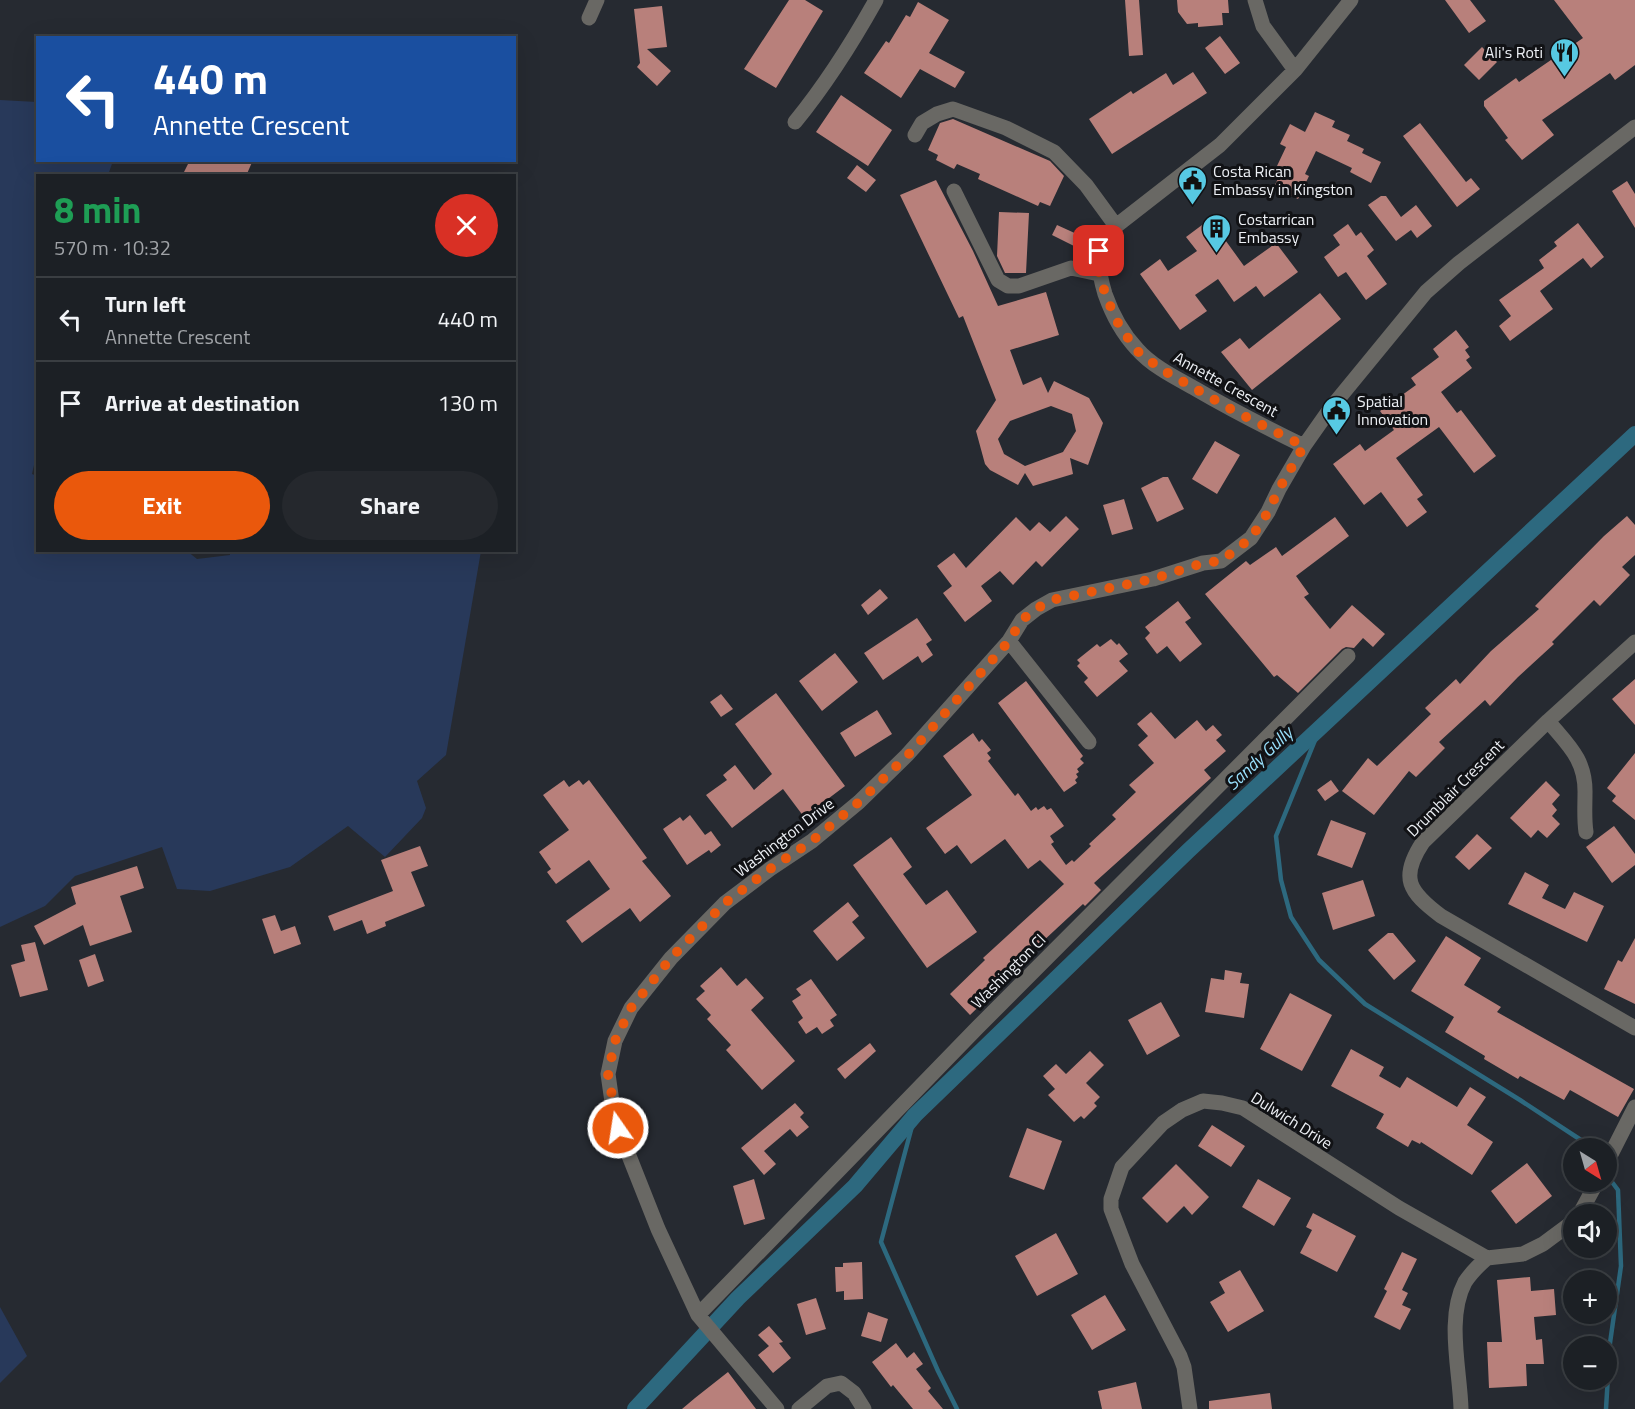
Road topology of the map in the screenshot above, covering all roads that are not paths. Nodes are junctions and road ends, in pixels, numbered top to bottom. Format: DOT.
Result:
graph roads {
  1 [pos="597,0"];
  2 [pos="876,0"];
  3 [pos="1255,0"];
  4 [pos="1351,0"];
  5 [pos="589,18"];
  6 [pos="1295,70"];
  7 [pos="795,122"];
  8 [pos="1635,127"];
  9 [pos="915,135"];
  10 [pos="954,191"];
  11 [pos="1116,226"];
  12 [pos="1099,274"];
  13 [pos="1304,446"];
  14 [pos="1009,641"];
  15 [pos="1635,642"];
  16 [pos="1348,656"];
  17 [pos="1548,721"];
  18 [pos="1089,742"];
  19 [pos="1586,832"];
  20 [pos="1635,1028"];
  21 [pos="1635,1107"];
  22 [pos="1631,1124"];
  23 [pos="1617,1147"];
  24 [pos="1563,1229"];
  25 [pos="1487,1258"];
  26 [pos="698,1315"];
  27 [pos="777,1409"];
  28 [pos="799,1409"];
  29 [pos="864,1409"];
  30 [pos="1190,1409"];
  31 [pos="1461,1409"];
  1 -- 5 [label="street"];
  2 -- 7 [label="street"];
  3 -- 6 [label="street"];
  4 -- 6 [label="street, Annette Crescent"];
  6 -- 11 [label="street, Annette Crescent"];
  8 -- 13 [label="street"];
  9 -- 11 [label="street"];
  10 -- 12 [label="street"];
  11 -- 12 [label="street, Annette Crescent"];
  12 -- 13 [label="street, Annette Crescent"];
  13 -- 14 [label="street, Washington Drive"];
  14 -- 18 [label="street"];
  14 -- 26 [label="street, Washington Drive"];
  15 -- 17 [label="street, Drumblair Crescent"];
  16 -- 26 [label="street, Washington Cl"];
  17 -- 19 [label="street"];
  17 -- 20 [label="street, Drumblair Crescent"];
  21 -- 22 [label="street"];
  22 -- 23 [label="street"];
  24 -- 25 [label="street"];
  25 -- 30 [label="street, Dulwich Drive"];
  25 -- 31 [label="street"];
  26 -- 27 [label="street, Washington Drive"];
  28 -- 29 [label="street"];
}
